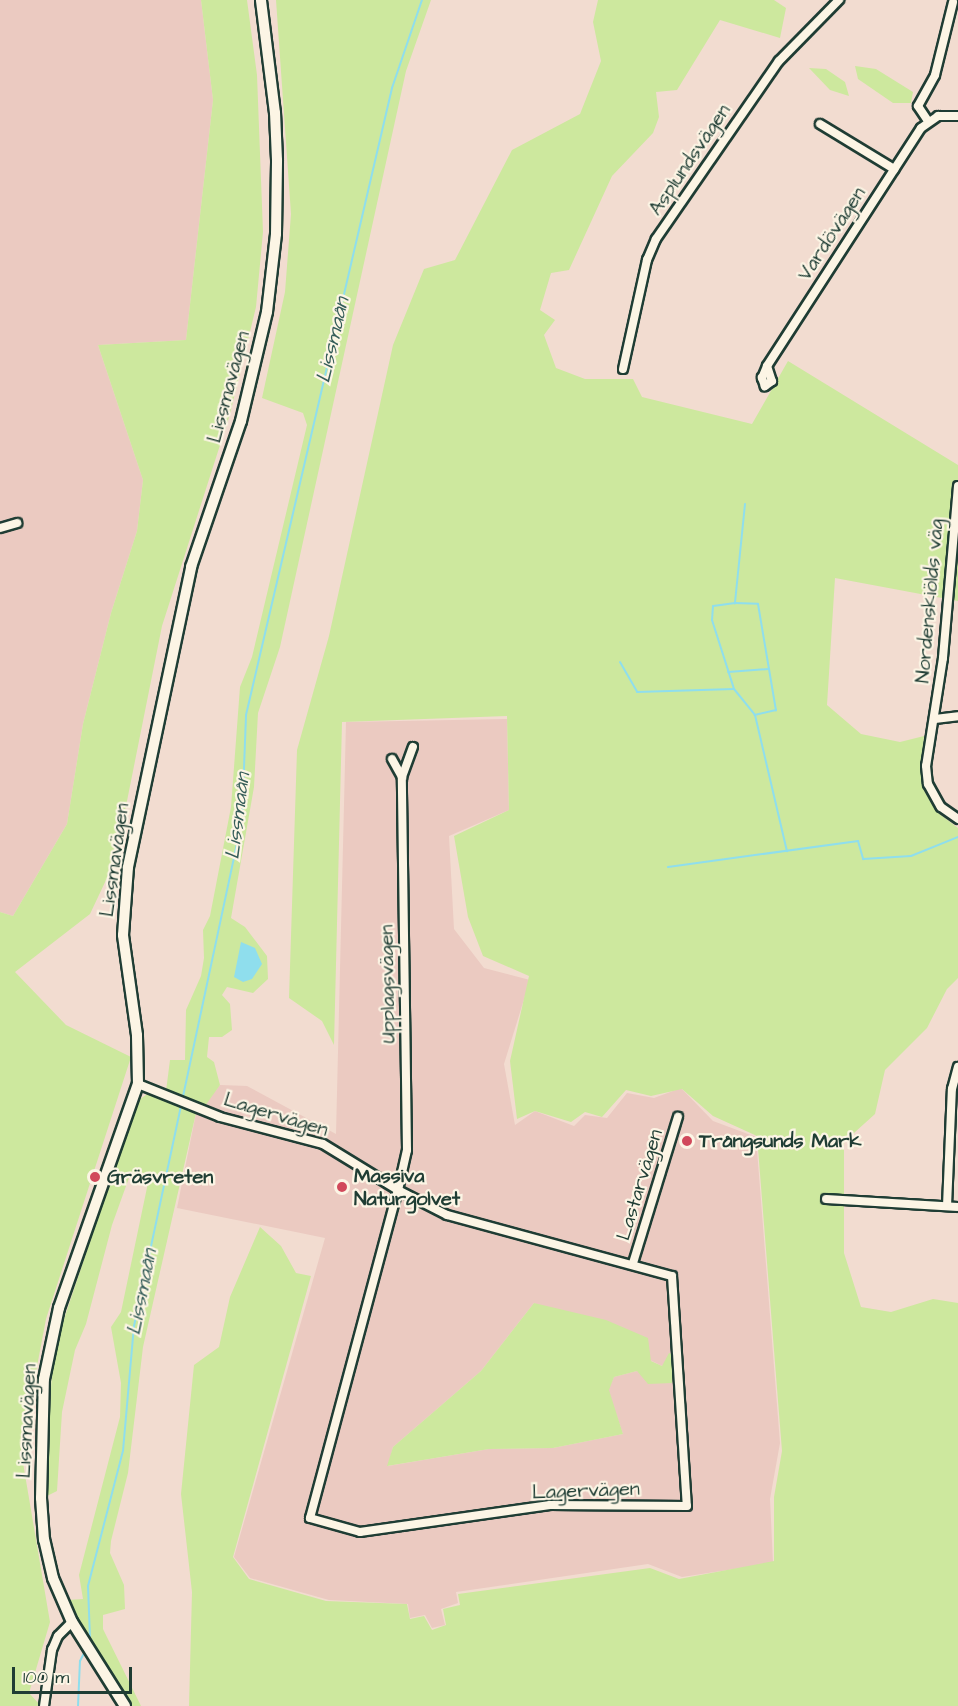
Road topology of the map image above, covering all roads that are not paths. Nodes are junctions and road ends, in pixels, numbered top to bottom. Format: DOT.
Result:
graph roads {
  1 [pos="261,0"];
  2 [pos="840,0"];
  3 [pos="953,3"];
  4 [pos="958,116"];
  5 [pos="928,121"];
  6 [pos="820,124"];
  7 [pos="894,169"];
  8 [pos="767,366"];
  9 [pos="623,369"];
  10 [pos="958,486"];
  11 [pos="17,524"];
  12 [pos="0,528"];
  13 [pos="958,716"];
  14 [pos="934,719"];
  15 [pos="413,747"];
  16 [pos="392,759"];
  17 [pos="402,777"];
  18 [pos="958,819"];
  19 [pos="958,1067"];
  20 [pos="138,1084"];
  21 [pos="678,1117"];
  22 [pos="398,1190"];
  23 [pos="826,1199"];
  24 [pos="947,1206"];
  25 [pos="958,1207"];
  26 [pos="633,1263"];
  27 [pos="72,1622"];
  28 [pos="44,1706"];
  29 [pos="125,1706"];
  1 -- 20 [label="street, Lissmavägen"];
  2 -- 9 [label="street, Asplundsvägen"];
  3 -- 5 [label="street"];
  4 -- 5 [label="street"];
  5 -- 7 [label="street, Vardövägen"];
  6 -- 7 [label="street"];
  7 -- 8 [label="street, Vardövägen"];
  10 -- 14 [label="street, Nordenskiölds väg"];
  11 -- 12 [label="street"];
  13 -- 14 [label="street"];
  14 -- 18 [label="street, Nordenskiölds väg"];
  15 -- 17 [label="street"];
  16 -- 17 [label="street"];
  17 -- 22 [label="street, Upplagsvägen"];
  19 -- 24 [label="street"];
  20 -- 22 [label="street, Lagervägen"];
  20 -- 27 [label="street, Lissmavägen"];
  21 -- 26 [label="street, Lastarvägen"];
  22 -- 26 [label="street, Lagervägen"];
  22 -- 26 [label="street, Lagervägen"];
  23 -- 24 [label="street"];
  24 -- 25 [label="street"];
  27 -- 28 [label="street"];
  27 -- 29 [label="street, Lissmavägen"];
}
